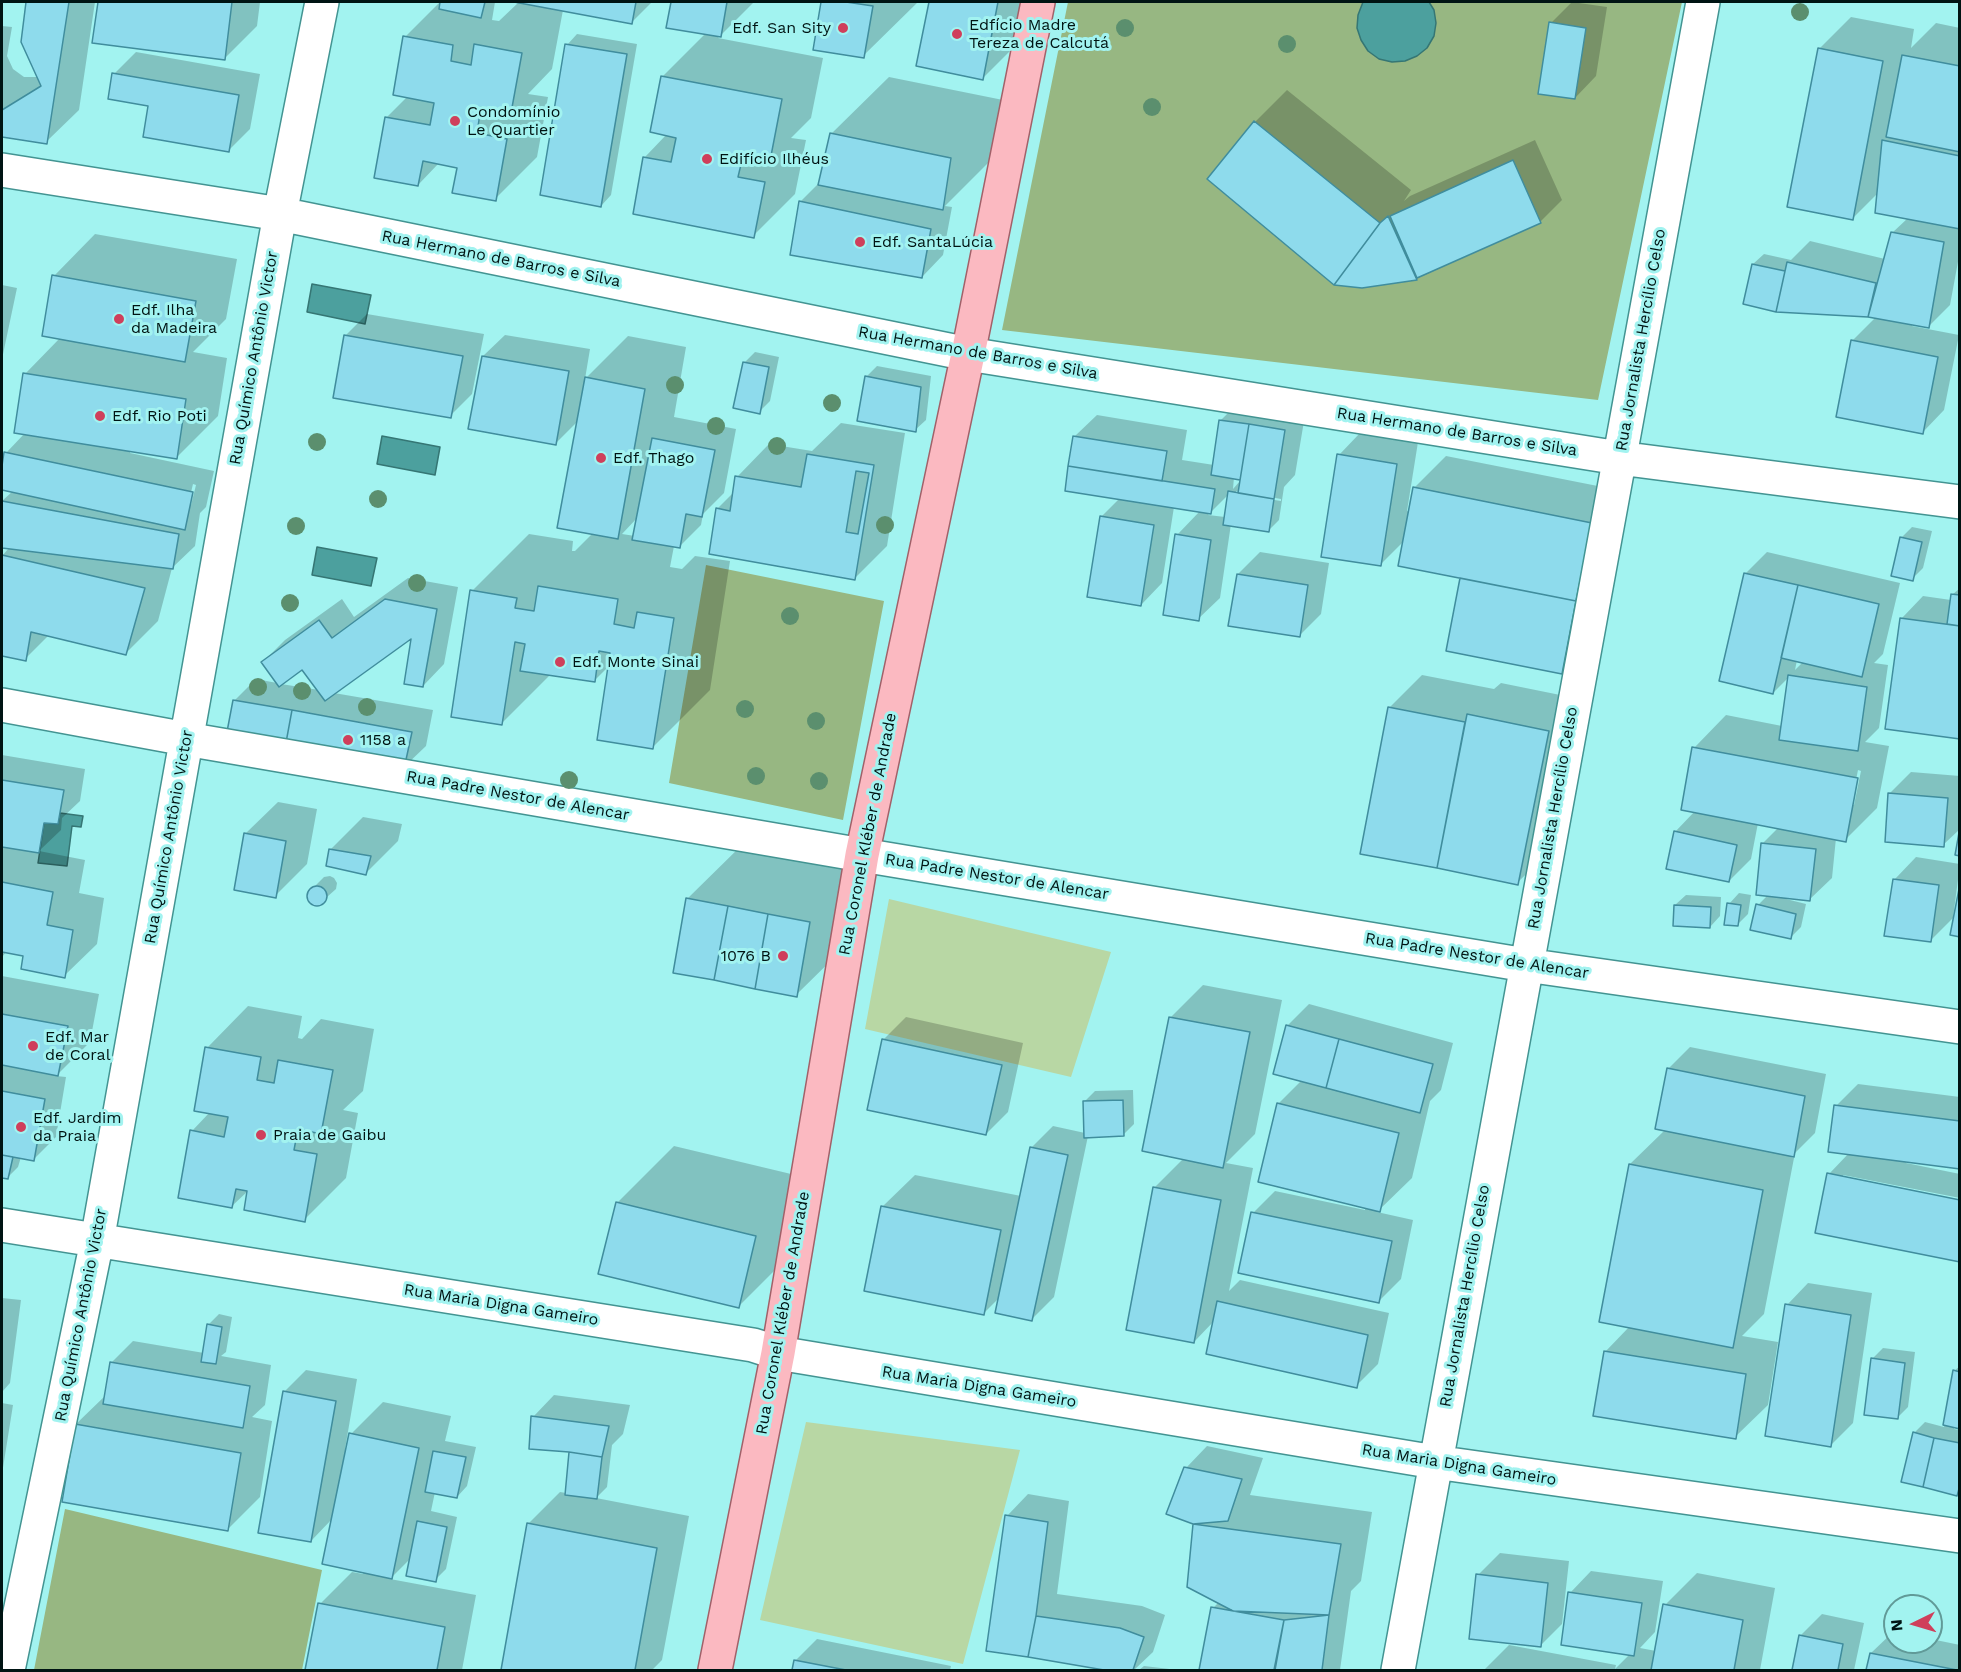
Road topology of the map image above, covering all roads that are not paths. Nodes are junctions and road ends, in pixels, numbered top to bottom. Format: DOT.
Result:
graph roads {
  1 [pos="322,2"];
  2 [pos="1038,2"];
  3 [pos="1703,2"];
  4 [pos="2,170"];
  5 [pos="280,214"];
  6 [pos="968,354"];
  7 [pos="1620,458"];
  8 [pos="1959,502"];
  9 [pos="2,705"];
  10 [pos="186,739"];
  11 [pos="862,855"];
  12 [pos="1526,965"];
  13 [pos="1959,1027"];
  14 [pos="2,1225"];
  15 [pos="97,1241"];
  16 [pos="778,1353"];
  17 [pos="1435,1462"];
  18 [pos="1959,1536"];
  19 [pos="9,1671"];
  20 [pos="715,1671"];
  21 [pos="1398,1671"];
  1 -- 5 [label="street, Rua Químico Antônio Victor"];
  2 -- 6 [label="main road, Rua Coronel Kléber de Andrade"];
  3 -- 7 [label="street, Rua Jornalista Hercílio Celso"];
  4 -- 5 [label="street, Rua Hermano de Barros e Silva"];
  5 -- 6 [label="street, Rua Hermano de Barros e Silva"];
  5 -- 10 [label="street, Rua Químico Antônio Victor"];
  6 -- 7 [label="street, Rua Hermano de Barros e Silva"];
  6 -- 11 [label="main road, Rua Coronel Kléber de Andrade"];
  7 -- 8 [label="street, Rua Hermano de Barros e Silva"];
  7 -- 12 [label="street, Rua Jornalista Hercílio Celso"];
  9 -- 10 [label="street, Rua Padre Nestor de Alencar"];
  10 -- 11 [label="street, Rua Padre Nestor de Alencar"];
  10 -- 15 [label="street, Rua Químico Antônio Victor"];
  11 -- 12 [label="street, Rua Padre Nestor de Alencar"];
  11 -- 16 [label="main road, Rua Coronel Kléber de Andrade"];
  12 -- 13 [label="street, Rua Padre Nestor de Alencar"];
  12 -- 17 [label="street, Rua Jornalista Hercílio Celso"];
  14 -- 15 [label="street, Rua Maria Digna Gameiro"];
  15 -- 16 [label="street, Rua Maria Digna Gameiro"];
  15 -- 19 [label="street, Rua Químico Antônio Victor"];
  16 -- 17 [label="street, Rua Maria Digna Gameiro"];
  16 -- 20 [label="main road, Rua Coronel Kléber de Andrade"];
  17 -- 18 [label="street, Rua Maria Digna Gameiro"];
  17 -- 21 [label="street, Rua Jornalista Hercílio Celso"];
}
